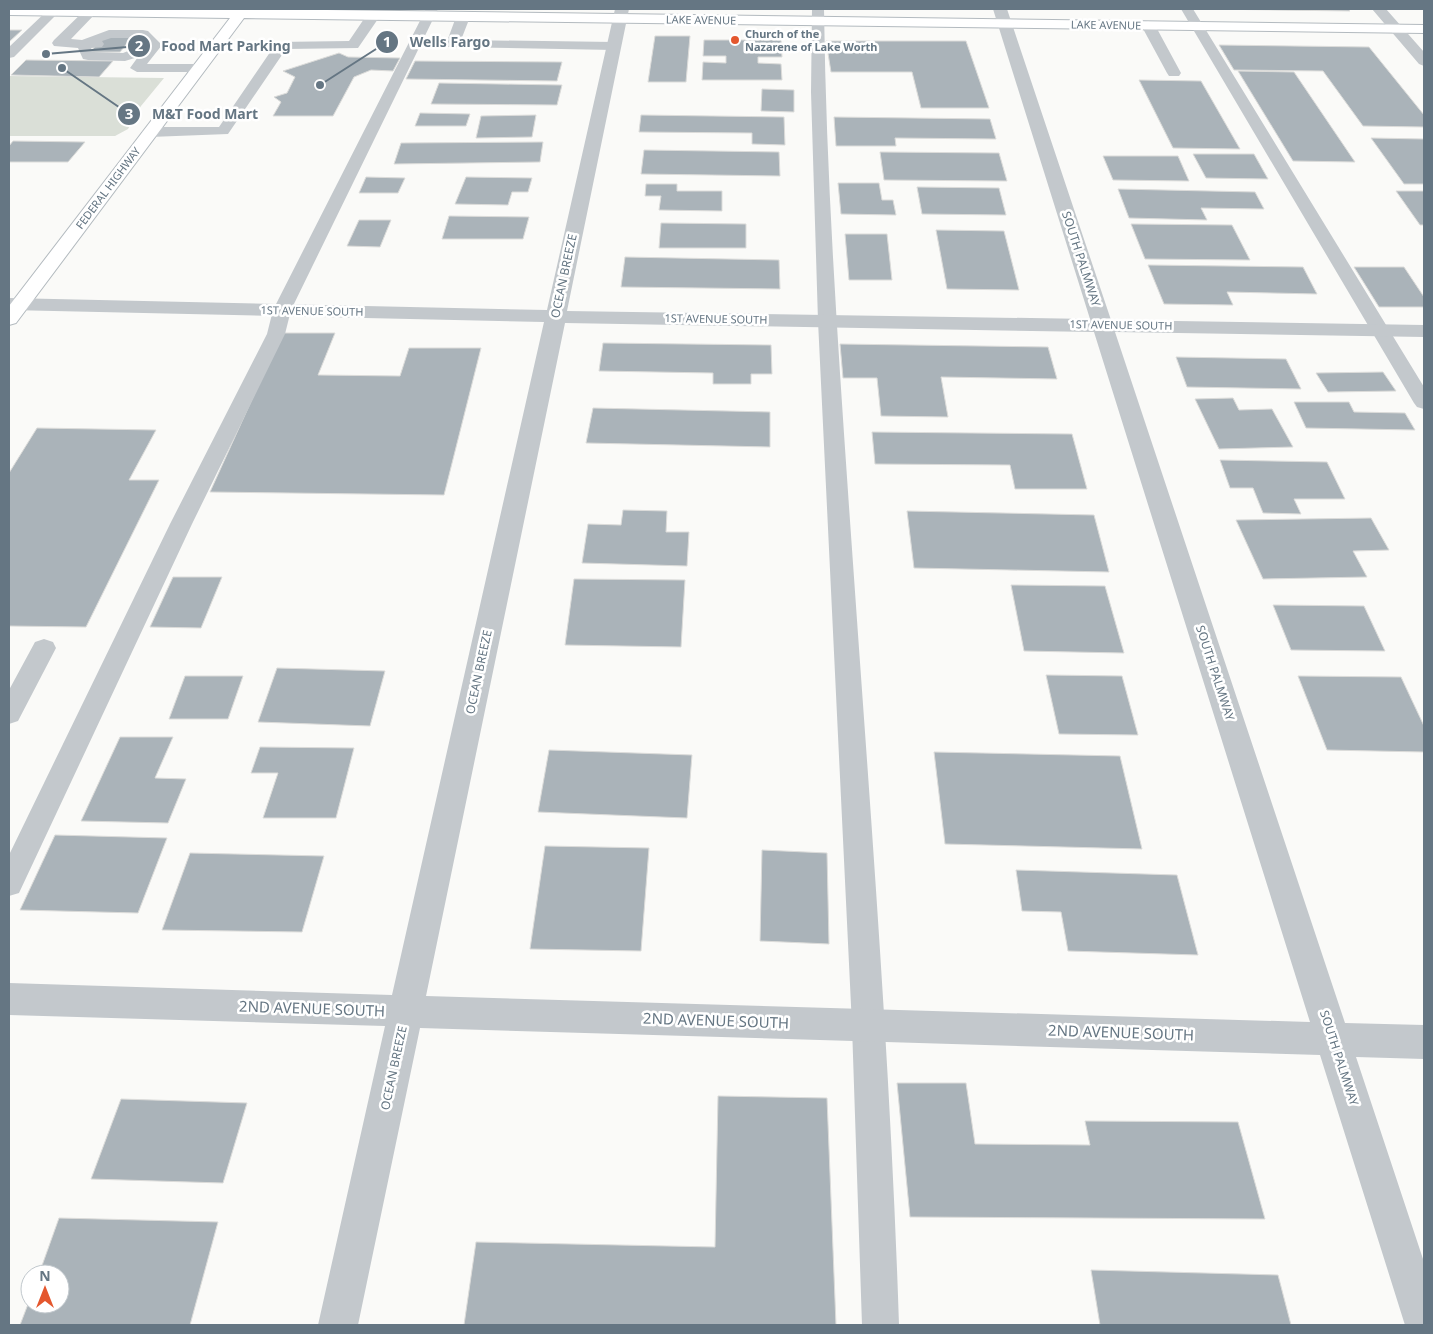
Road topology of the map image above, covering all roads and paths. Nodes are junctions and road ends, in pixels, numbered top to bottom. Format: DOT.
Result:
graph roads {
  1 [pos="1187,9"];
  2 [pos="1379,9"];
  3 [pos="9,11"];
  4 [pos="54,11"];
  5 [pos="165,11"];
  6 [pos="242,11"];
  7 [pos="91,12"];
  8 [pos="430,13"];
  9 [pos="621,14"];
  10 [pos="818,15"];
  11 [pos="373,16"];
  12 [pos="1003,16"];
  13 [pos="463,17"];
  14 [pos="1148,25"];
  15 [pos="1198,26"];
  16 [pos="1396,28"];
  17 [pos="1424,29"];
  18 [pos="83,44"];
  19 [pos="97,44"];
  20 [pos="127,44"];
  21 [pos="155,44"];
  22 [pos="614,46"];
  23 [pos="9,54"];
  24 [pos="1424,61"];
  25 [pos="199,68"];
  26 [pos="1174,74"];
  27 [pos="150,132"];
  28 [pos="12,309"];
  29 [pos="282,310"];
  30 [pos="555,316"];
  31 [pos="827,321"];
  32 [pos="1102,325"];
  33 [pos="1381,330"];
  34 [pos="1424,331"];
  35 [pos="1424,403"];
  36 [pos="44,648"];
  37 [pos="9,714"];
  38 [pos="9,884"];
  39 [pos="9,999"];
  40 [pos="406,1012"];
  41 [pos="868,1026"];
  42 [pos="1333,1039"];
  43 [pos="1424,1042"];
  44 [pos="1424,1322"];
  45 [pos="338,1325"];
  46 [pos="881,1325"];
  1 -- 15 [label="lane"];
  2 -- 16 [label="street"];
  3 -- 4 [label="main road, LAKE AVENUE"];
  4 -- 7 [label="main road, LAKE AVENUE"];
  4 -- 23 [label="lane"];
  5 -- 6 [label="main road, LAKE AVENUE"];
  5 -- 7 [label="main road, LAKE AVENUE"];
  6 -- 11 [label="main road, LAKE AVENUE"];
  6 -- 25 [label="main road, FEDERAL HIGHWAY"];
  7 -- 18 [label="lane"];
  8 -- 11 [label="main road, LAKE AVENUE"];
  8 -- 13 [label="main road, LAKE AVENUE"];
  8 -- 29 [label="lane"];
  9 -- 10 [label="main road, LAKE AVENUE"];
  9 -- 13 [label="main road, LAKE AVENUE"];
  9 -- 22 [label="street, OCEAN BREEZE"];
  10 -- 12 [label="main road, LAKE AVENUE"];
  10 -- 31 [label="lane"];
  11 -- 27 [label="lane"];
  12 -- 14 [label="main road, LAKE AVENUE"];
  12 -- 32 [label="street, SOUTH PALMWAY"];
  13 -- 22 [label="lane"];
  14 -- 15 [label="main road, LAKE AVENUE"];
  14 -- 26 [label="lane"];
  15 -- 16 [label="main road, LAKE AVENUE"];
  15 -- 33 [label="lane"];
  16 -- 17 [label="main road, LAKE AVENUE"];
  16 -- 24 [label="street"];
  18 -- 19 [label="lane"];
  18 -- 21 [label="lane"];
  18 -- 21 [label="lane"];
  20 -- 21 [label="lane"];
  21 -- 25 [label="lane"];
  22 -- 30 [label="street, OCEAN BREEZE"];
  25 -- 27 [label="main road, FEDERAL HIGHWAY"];
  27 -- 28 [label="main road, FEDERAL HIGHWAY"];
  28 -- 29 [label="street, 1ST AVENUE SOUTH"];
  29 -- 30 [label="street, 1ST AVENUE SOUTH"];
  29 -- 38 [label="lane"];
  30 -- 31 [label="street, 1ST AVENUE SOUTH"];
  30 -- 40 [label="street, OCEAN BREEZE"];
  31 -- 32 [label="street, 1ST AVENUE SOUTH"];
  31 -- 41 [label="lane"];
  32 -- 33 [label="street, 1ST AVENUE SOUTH"];
  32 -- 42 [label="street, SOUTH PALMWAY"];
  33 -- 34 [label="street, 1ST AVENUE SOUTH"];
  33 -- 35 [label="lane"];
  36 -- 37 [label="lane"];
  39 -- 40 [label="street, 2ND AVENUE SOUTH"];
  40 -- 41 [label="street, 2ND AVENUE SOUTH"];
  40 -- 45 [label="street, OCEAN BREEZE"];
  41 -- 42 [label="street, 2ND AVENUE SOUTH"];
  41 -- 46 [label="lane"];
  42 -- 43 [label="street, 2ND AVENUE SOUTH"];
  42 -- 44 [label="street, SOUTH PALMWAY"];
}
